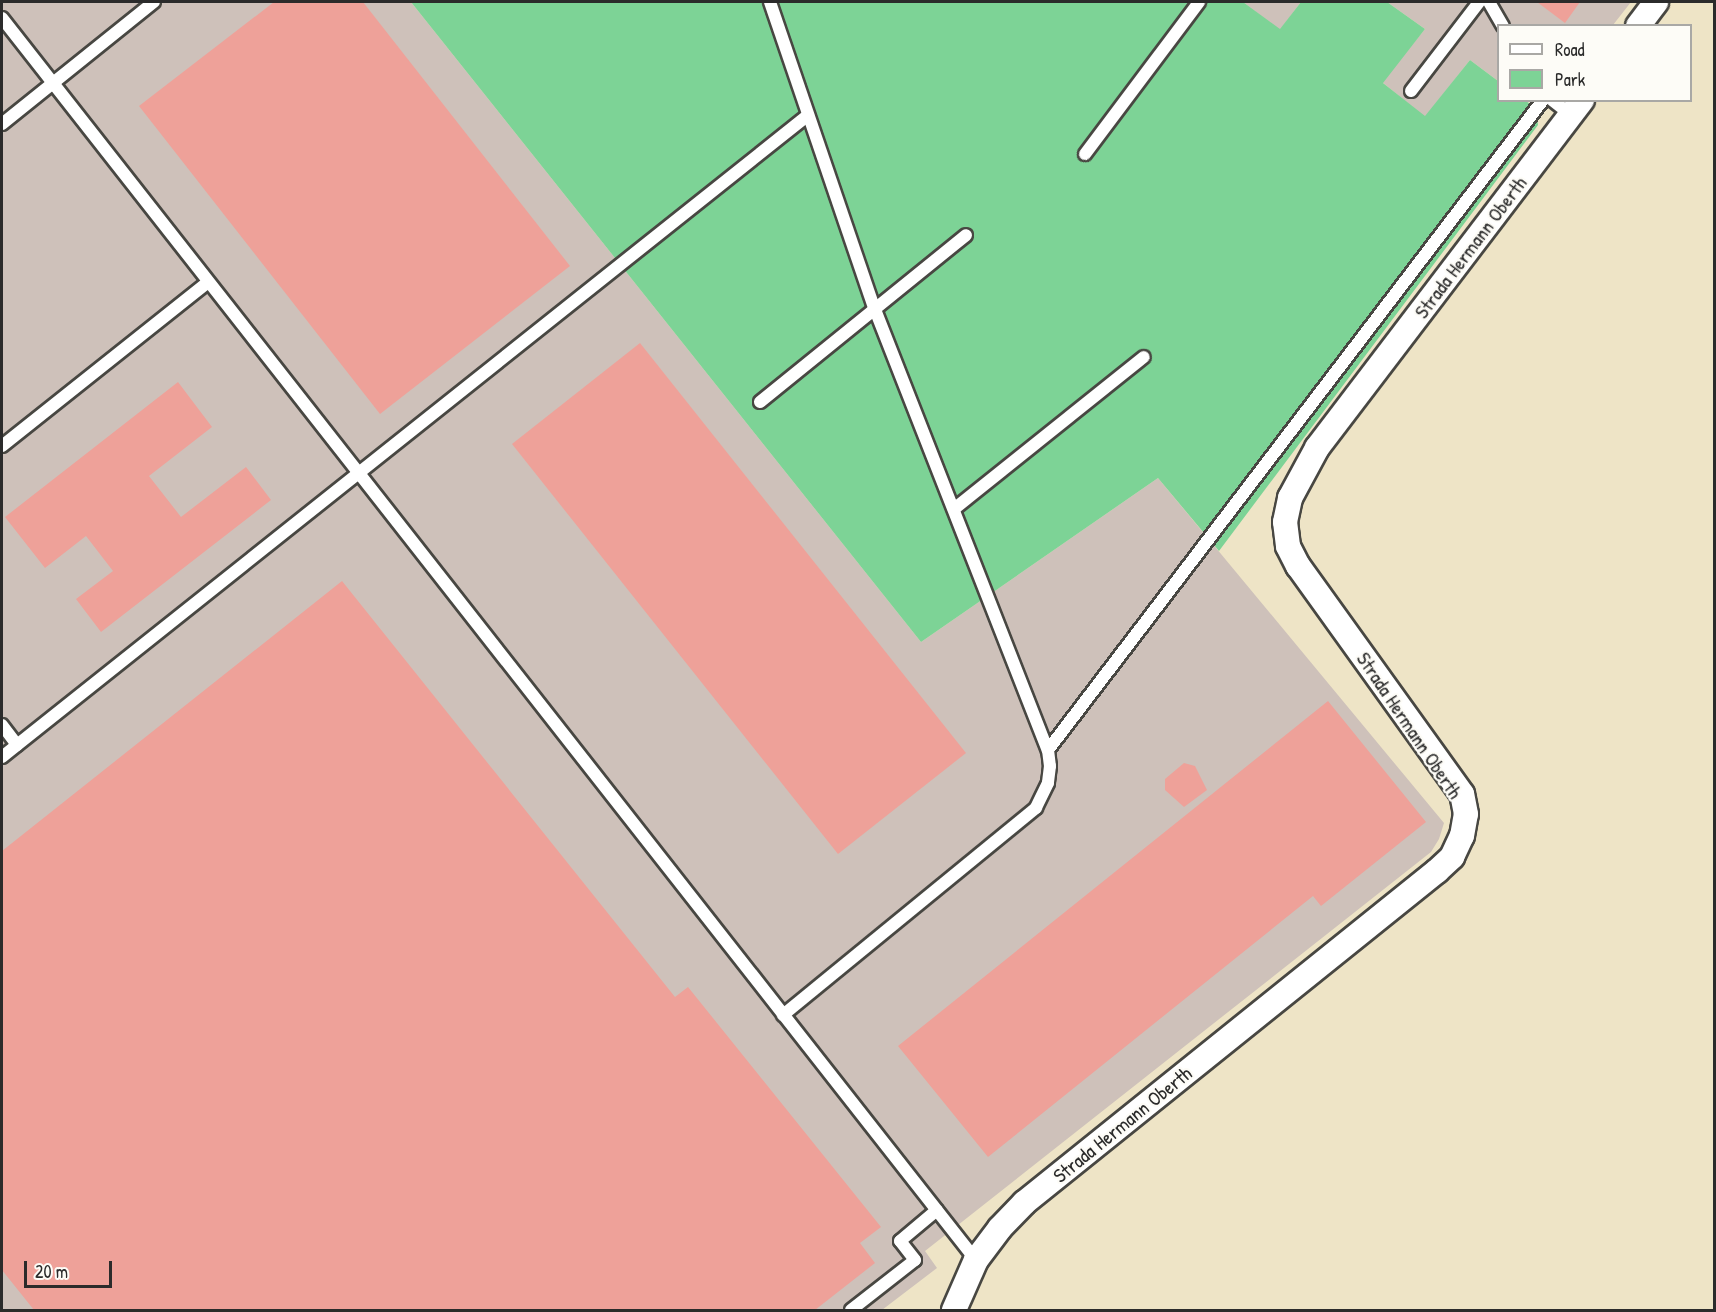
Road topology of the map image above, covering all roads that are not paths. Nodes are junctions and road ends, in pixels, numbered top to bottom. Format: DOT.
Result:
graph roads {
  1 [pos="153,2"];
  2 [pos="770,2"];
  3 [pos="1199,2"];
  4 [pos="1479,2"];
  5 [pos="1489,2"];
  6 [pos="1656,2"];
  7 [pos="2,18"];
  8 [pos="1502,24"];
  9 [pos="1640,24"];
  10 [pos="52,83"];
  11 [pos="1411,91"];
  12 [pos="1540,102"];
  13 [pos="1558,102"];
  14 [pos="1576,108"];
  15 [pos="807,116"];
  16 [pos="2,124"];
  17 [pos="1085,154"];
  18 [pos="966,235"];
  19 [pos="208,282"];
  20 [pos="874,307"];
  21 [pos="1144,357"];
  22 [pos="760,402"];
  23 [pos="2,446"];
  24 [pos="358,473"];
  25 [pos="954,509"];
  26 [pos="2,725"];
  27 [pos="17,744"];
  28 [pos="1048,750"];
  29 [pos="2,757"];
  30 [pos="783,1015"];
  31 [pos="937,1210"];
  32 [pos="976,1260"];
  33 [pos="851,1311"];
  34 [pos="954,1311"];
  1 -- 10 [label="lane"];
  2 -- 15 [label="lane"];
  3 -- 17 [label="lane"];
  4 -- 11 [label="lane"];
  5 -- 8 [label="lane"];
  6 -- 9 [label="street"];
  7 -- 10 [label="lane"];
  10 -- 16 [label="lane"];
  10 -- 19 [label="lane"];
  12 -- 28 [label="lane"];
  13 -- 14 [label="lane"];
  14 -- 32 [label="street, Strada Hermann Oberth"];
  15 -- 20 [label="lane"];
  15 -- 24 [label="lane"];
  18 -- 20 [label="lane"];
  19 -- 23 [label="lane"];
  19 -- 24 [label="lane"];
  20 -- 22 [label="lane"];
  20 -- 25 [label="lane"];
  21 -- 25 [label="lane"];
  24 -- 27 [label="lane"];
  24 -- 30 [label="lane"];
  25 -- 28 [label="lane"];
  26 -- 27 [label="lane"];
  27 -- 29 [label="lane"];
  28 -- 30 [label="lane"];
  30 -- 31 [label="lane"];
  31 -- 32 [label="lane"];
  31 -- 33 [label="lane"];
  32 -- 34 [label="street, Strada Hermann Oberth"];
}
